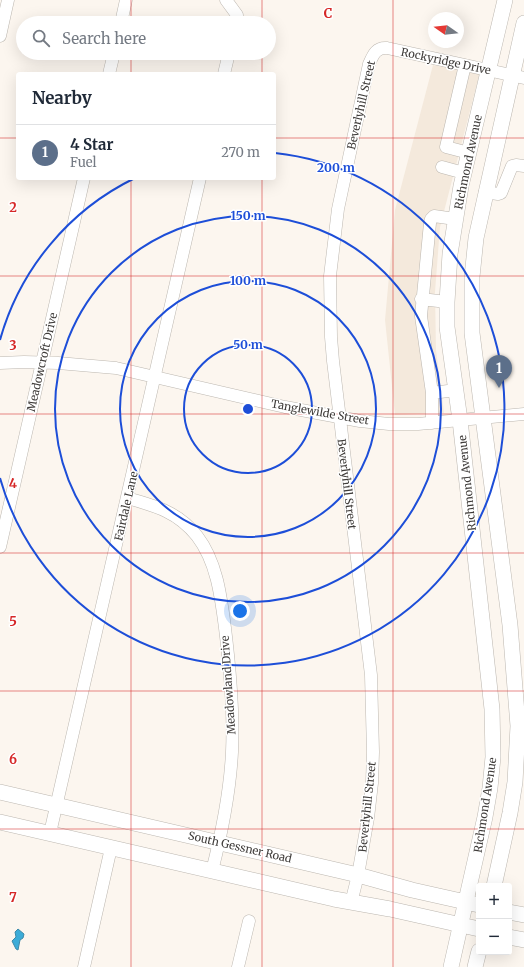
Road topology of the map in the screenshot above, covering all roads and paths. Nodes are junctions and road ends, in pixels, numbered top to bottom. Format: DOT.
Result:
graph roads {
  1 [pos="8,0"];
  2 [pos="126,0"];
  3 [pos="226,0"];
  4 [pos="505,0"];
  5 [pos="123,16"];
  6 [pos="237,16"];
  7 [pos="524,23"];
  8 [pos="0,36"];
  9 [pos="381,48"];
  10 [pos="112,60"];
  11 [pos="227,60"];
  12 [pos="465,65"];
  13 [pos="488,70"];
  14 [pos="109,72"];
  15 [pos="224,72"];
  16 [pos="518,76"];
  17 [pos="469,153"];
  18 [pos="524,166"];
  19 [pos="442,167"];
  20 [pos="84,180"];
  21 [pos="200,180"];
  22 [pos="463,180"];
  23 [pos="485,192"];
  24 [pos="455,218"];
  25 [pos="422,299"];
  26 [pos="447,302"];
  27 [pos="472,303"];
  28 [pos="0,363"];
  29 [pos="42,363"];
  30 [pos="155,377"];
  31 [pos="456,390"];
  32 [pos="432,394"];
  33 [pos="524,414"];
  34 [pos="339,418"];
  35 [pos="484,418"];
  36 [pos="460,420"];
  37 [pos="432,423"];
  38 [pos="127,498"];
  39 [pos="0,547"];
  40 [pos="514,673"];
  41 [pos="489,675"];
  42 [pos="0,792"];
  43 [pos="57,805"];
  44 [pos="0,822"];
  45 [pos="50,833"];
  46 [pos="219,843"];
  47 [pos="111,848"];
  48 [pos="212,871"];
  49 [pos="358,875"];
  50 [pos="495,883"];
  51 [pos="351,903"];
  52 [pos="472,904"];
  53 [pos="512,913"];
  54 [pos="524,915"];
  55 [pos="249,921"];
  56 [pos="461,925"];
  57 [pos="476,928"];
  58 [pos="512,938"];
  59 [pos="524,940"];
  60 [pos="478,955"];
  61 [pos="84,967"];
  62 [pos="238,967"];
  63 [pos="451,967"];
  64 [pos="476,967"];
  1 -- 8 [label="street"];
  2 -- 5 [label="street"];
  3 -- 6 [label="street"];
  4 -- 13 [label="main road, Richmond Avenue"];
  7 -- 16 [label="main road"];
  9 -- 12 [label="street, Rockyridge Drive"];
  9 -- 34 [label="street, Beverlyhill Street"];
  10 -- 14 [label="street"];
  11 -- 15 [label="street"];
  12 -- 13 [label="street, Rockyridge Drive"];
  12 -- 17 [label="street"];
  13 -- 16 [label="street, Rockyridge Drive"];
  13 -- 17 [label="main road, Richmond Avenue"];
  16 -- 23 [label="main road"];
  17 -- 22 [label="main road, Richmond Avenue"];
  18 -- 23 [label="street"];
  19 -- 22 [label="street"];
  20 -- 29 [label="street, Meadowcroft Drive"];
  21 -- 30 [label="street, Fairdale Lane"];
  22 -- 23 [label="main road"];
  22 -- 24 [label="main road, Richmond Avenue"];
  23 -- 27 [label="main road"];
  24 -- 25 [label="street"];
  24 -- 26 [label="main road, Richmond Avenue"];
  25 -- 26 [label="street"];
  25 -- 32 [label="street"];
  26 -- 27 [label="main road"];
  26 -- 31 [label="main road, Richmond Avenue"];
  27 -- 35 [label="main road"];
  28 -- 29 [label="street, Tanglewilde Street"];
  29 -- 30 [label="street, Tanglewilde Street"];
  29 -- 39 [label="street, Meadowcroft Drive"];
  30 -- 34 [label="street, Tanglewilde Street"];
  30 -- 38 [label="street, Fairdale Lane"];
  31 -- 32 [label="street"];
  31 -- 36 [label="main road, Richmond Avenue"];
  32 -- 37 [label="street"];
  33 -- 35 [label="street, Tanglewilde Street"];
  34 -- 37 [label="street, Tanglewilde Street"];
  34 -- 49 [label="street, Beverlyhill Street"];
  35 -- 36 [label="street, Tanglewilde Street"];
  35 -- 40 [label="main road"];
  36 -- 37 [label="street, Tanglewilde Street"];
  36 -- 41 [label="main road, Richmond Avenue"];
  38 -- 43 [label="street, Fairdale Lane"];
  38 -- 46 [label="street, Meadowland Drive"];
  40 -- 41 [label="main road"];
  40 -- 50 [label="main road"];
  41 -- 52 [label="main road, Richmond Avenue"];
  42 -- 43 [label="main road, South Gessner Road"];
  43 -- 45 [label="street, Fairdale Lane"];
  43 -- 46 [label="main road, South Gessner Road"];
  44 -- 45 [label="main road"];
  45 -- 47 [label="main road"];
  46 -- 48 [label="street, Meadowland Drive"];
  46 -- 49 [label="main road, South Gessner Road"];
  47 -- 48 [label="main road"];
  47 -- 61 [label="street"];
  48 -- 51 [label="main road"];
  49 -- 51 [label="street, Beverlyhill Street"];
  49 -- 52 [label="main road, South Gessner Road"];
  51 -- 56 [label="main road"];
  52 -- 56 [label="main road, Richmond Avenue"];
  53 -- 54 [label="main road"];
  55 -- 62 [label="street"];
  56 -- 57 [label="main road"];
  56 -- 63 [label="main road, Richmond Avenue"];
  58 -- 59 [label="main road"];
  60 -- 64 [label="main road"];
}
